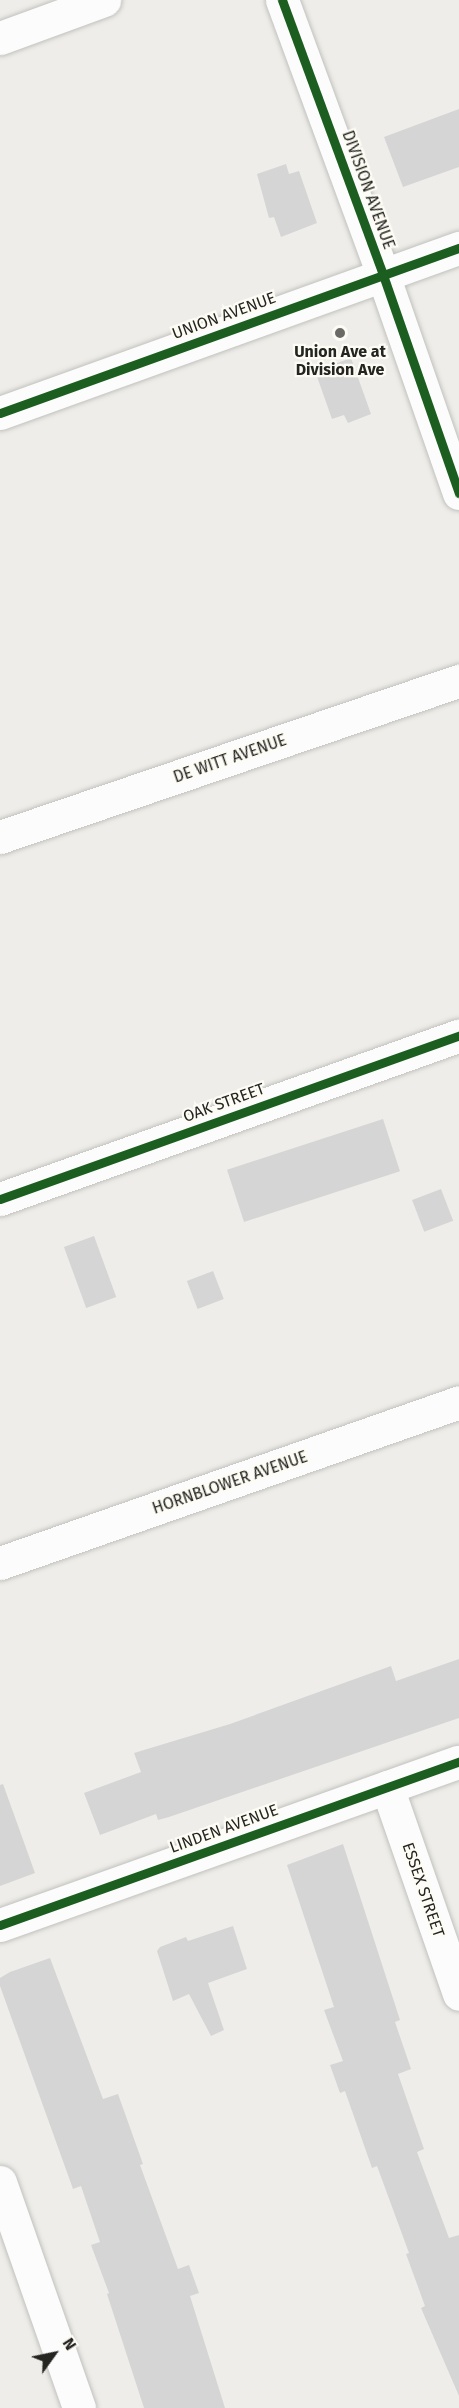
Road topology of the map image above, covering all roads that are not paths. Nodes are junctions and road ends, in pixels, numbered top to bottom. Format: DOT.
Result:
graph roads {
  1 [pos="104,0"];
  2 [pos="282,0"];
  3 [pos="0,38"];
  4 [pos="459,248"];
  5 [pos="383,275"];
  6 [pos="0,413"];
  7 [pos="459,493"];
  8 [pos="459,681"];
  9 [pos="0,837"];
  10 [pos="459,1036"];
  11 [pos="0,1199"];
  12 [pos="459,1402"];
  13 [pos="0,1563"];
  14 [pos="459,1762"];
  15 [pos="387,1787"];
  16 [pos="0,1925"];
  17 [pos="459,1994"];
  18 [pos="0,2182"];
  19 [pos="79,2408"];
  1 -- 3 [label="street"];
  2 -- 5 [label="street, DIVISION AVENUE"];
  4 -- 5 [label="street, UNION AVENUE"];
  5 -- 6 [label="street, UNION AVENUE"];
  5 -- 7 [label="street, DIVISION AVENUE"];
  8 -- 9 [label="street, DE WITT AVENUE"];
  10 -- 11 [label="street, OAK STREET"];
  12 -- 13 [label="street, HORNBLOWER AVENUE"];
  14 -- 15 [label="street, LINDEN AVENUE"];
  15 -- 16 [label="street, LINDEN AVENUE"];
  15 -- 17 [label="street, ESSEX STREET"];
  18 -- 19 [label="street"];
}
